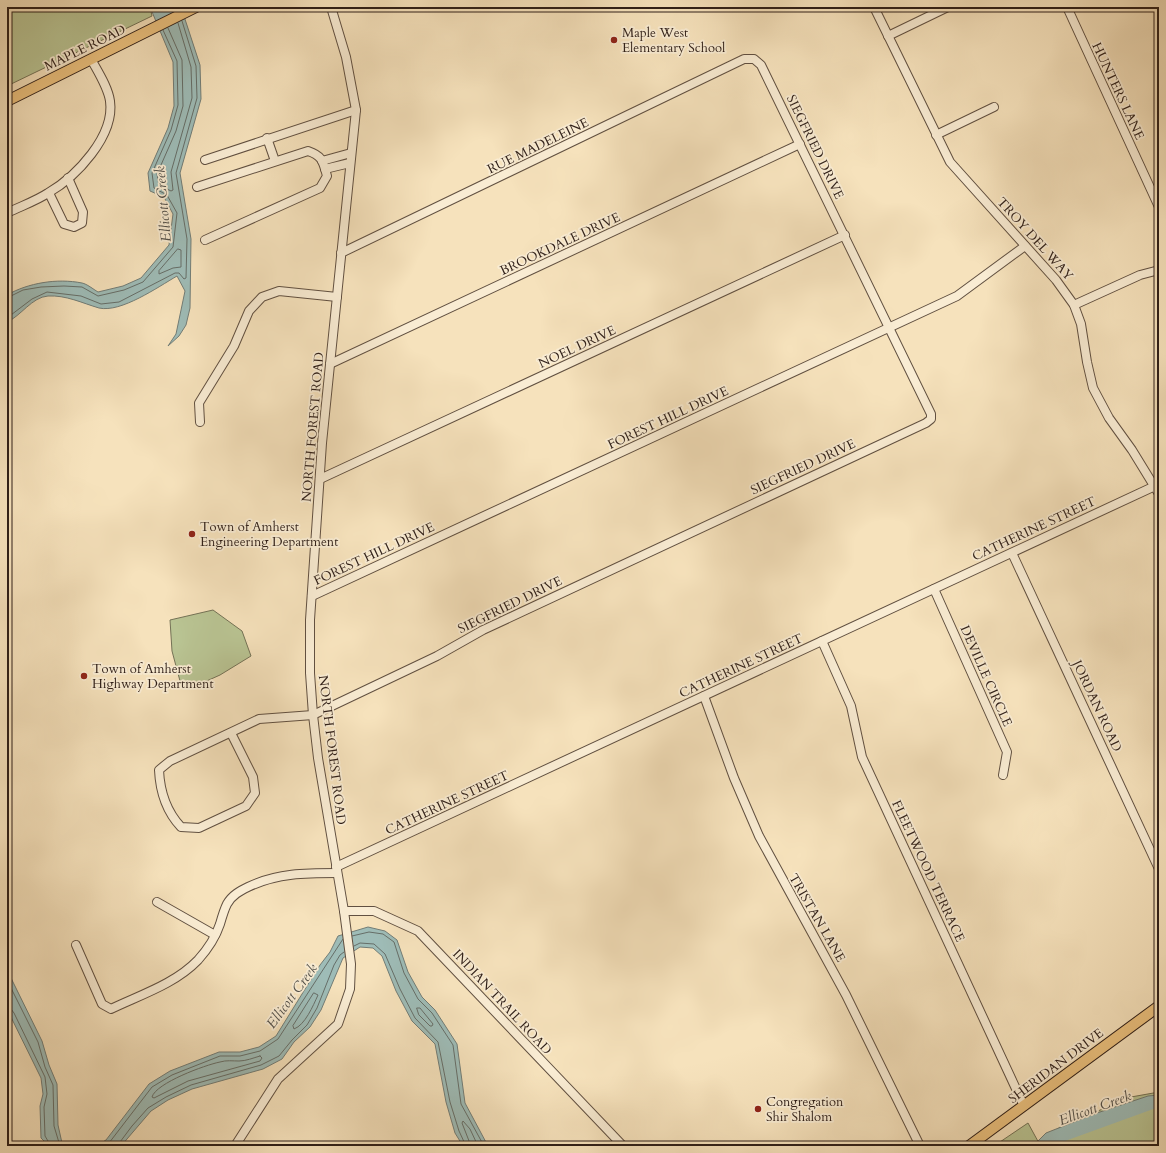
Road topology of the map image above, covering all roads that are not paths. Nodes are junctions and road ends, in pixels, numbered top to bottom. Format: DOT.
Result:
graph roads {
  1 [pos="331,7"];
  2 [pos="874,7"];
  3 [pos="948,7"];
  4 [pos="1067,7"];
  5 [pos="193,8"];
  6 [pos="888,36"];
  7 [pos="744,59"];
  8 [pos="92,60"];
  9 [pos="7,101"];
  10 [pos="994,107"];
  11 [pos="356,110"];
  12 [pos="936,135"];
  13 [pos="268,138"];
  14 [pos="800,144"];
  15 [pos="351,153"];
  16 [pos="205,160"];
  17 [pos="275,161"];
  18 [pos="322,161"];
  19 [pos="350,163"];
  20 [pos="325,169"];
  21 [pos="68,178"];
  22 [pos="196,187"];
  23 [pos="49,193"];
  24 [pos="1159,207"];
  25 [pos="7,213"];
  26 [pos="845,235"];
  27 [pos="205,240"];
  28 [pos="1025,246"];
  29 [pos="341,253"];
  30 [pos="1159,270"];
  31 [pos="337,297"];
  32 [pos="1074,304"];
  33 [pos="889,328"];
  34 [pos="330,364"];
  35 [pos="200,422"];
  36 [pos="320,479"];
  37 [pos="1155,486"];
  38 [pos="1159,494"];
  39 [pos="1012,552"];
  40 [pos="934,589"];
  41 [pos="312,596"];
  42 [pos="822,641"];
  43 [pos="704,696"];
  44 [pos="313,715"];
  45 [pos="231,733"];
  46 [pos="1003,775"];
  47 [pos="1159,869"];
  48 [pos="337,870"];
  49 [pos="157,902"];
  50 [pos="344,911"];
  51 [pos="215,935"];
  52 [pos="76,944"];
  53 [pos="1159,1006"];
  54 [pos="1024,1106"];
  55 [pos="235,1146"];
  56 [pos="623,1146"];
  57 [pos="920,1146"];
  58 [pos="969,1146"];
  1 -- 11 [label="street, NORTH FOREST ROAD"];
  2 -- 6 [label="street, TROY DEL WAY"];
  3 -- 6 [label="street"];
  4 -- 24 [label="street, HUNTERS LANE"];
  5 -- 8 [label="main road, MAPLE ROAD"];
  6 -- 12 [label="street, TROY DEL WAY"];
  7 -- 14 [label="street, SIEGFRIED DRIVE"];
  7 -- 29 [label="street, RUE MADELEINE"];
  8 -- 9 [label="main road, MAPLE ROAD"];
  8 -- 21 [label="street"];
  10 -- 12 [label="street"];
  11 -- 13 [label="street"];
  11 -- 15 [label="street, NORTH FOREST ROAD"];
  12 -- 28 [label="street, TROY DEL WAY"];
  13 -- 16 [label="street"];
  13 -- 17 [label="street"];
  14 -- 26 [label="street, SIEGFRIED DRIVE"];
  14 -- 34 [label="street, BROOKDALE DRIVE"];
  15 -- 18 [label="street"];
  15 -- 19 [label="street, NORTH FOREST ROAD"];
  17 -- 18 [label="street"];
  17 -- 22 [label="street"];
  18 -- 20 [label="street"];
  19 -- 20 [label="street"];
  19 -- 29 [label="street, NORTH FOREST ROAD"];
  20 -- 27 [label="street"];
  21 -- 23 [label="street"];
  21 -- 23 [label="street"];
  23 -- 25 [label="street"];
  26 -- 33 [label="street, SIEGFRIED DRIVE"];
  26 -- 36 [label="street, NOEL DRIVE"];
  28 -- 32 [label="street, TROY DEL WAY"];
  28 -- 33 [label="street, FOREST HILL DRIVE"];
  29 -- 31 [label="street, NORTH FOREST ROAD"];
  30 -- 32 [label="street"];
  31 -- 34 [label="street, NORTH FOREST ROAD"];
  31 -- 35 [label="street"];
  32 -- 37 [label="street, TROY DEL WAY"];
  33 -- 41 [label="street, FOREST HILL DRIVE"];
  33 -- 44 [label="street, SIEGFRIED DRIVE"];
  34 -- 36 [label="street, NORTH FOREST ROAD"];
  36 -- 41 [label="street, NORTH FOREST ROAD"];
  37 -- 38 [label="street, TROY DEL WAY"];
  37 -- 39 [label="street, CATHERINE STREET"];
  39 -- 40 [label="street, CATHERINE STREET"];
  39 -- 47 [label="street, JORDAN ROAD"];
  40 -- 42 [label="street, CATHERINE STREET"];
  40 -- 46 [label="street, DEVILLE CIRCLE"];
  41 -- 44 [label="street, NORTH FOREST ROAD"];
  42 -- 43 [label="street, CATHERINE STREET"];
  42 -- 54 [label="street, FLEETWOOD TERRACE"];
  43 -- 48 [label="street, CATHERINE STREET"];
  43 -- 57 [label="street, TRISTAN LANE"];
  44 -- 45 [label="street"];
  44 -- 48 [label="street, NORTH FOREST ROAD"];
  45 -- 45 [label="street"];
  48 -- 50 [label="street, NORTH FOREST ROAD"];
  48 -- 51 [label="street"];
  49 -- 51 [label="street"];
  50 -- 55 [label="street, NORTH FOREST ROAD"];
  50 -- 56 [label="street, INDIAN TRAIL ROAD"];
  51 -- 52 [label="street"];
  53 -- 54 [label="main road, SHERIDAN DRIVE"];
  54 -- 58 [label="main road, SHERIDAN DRIVE"];
}
